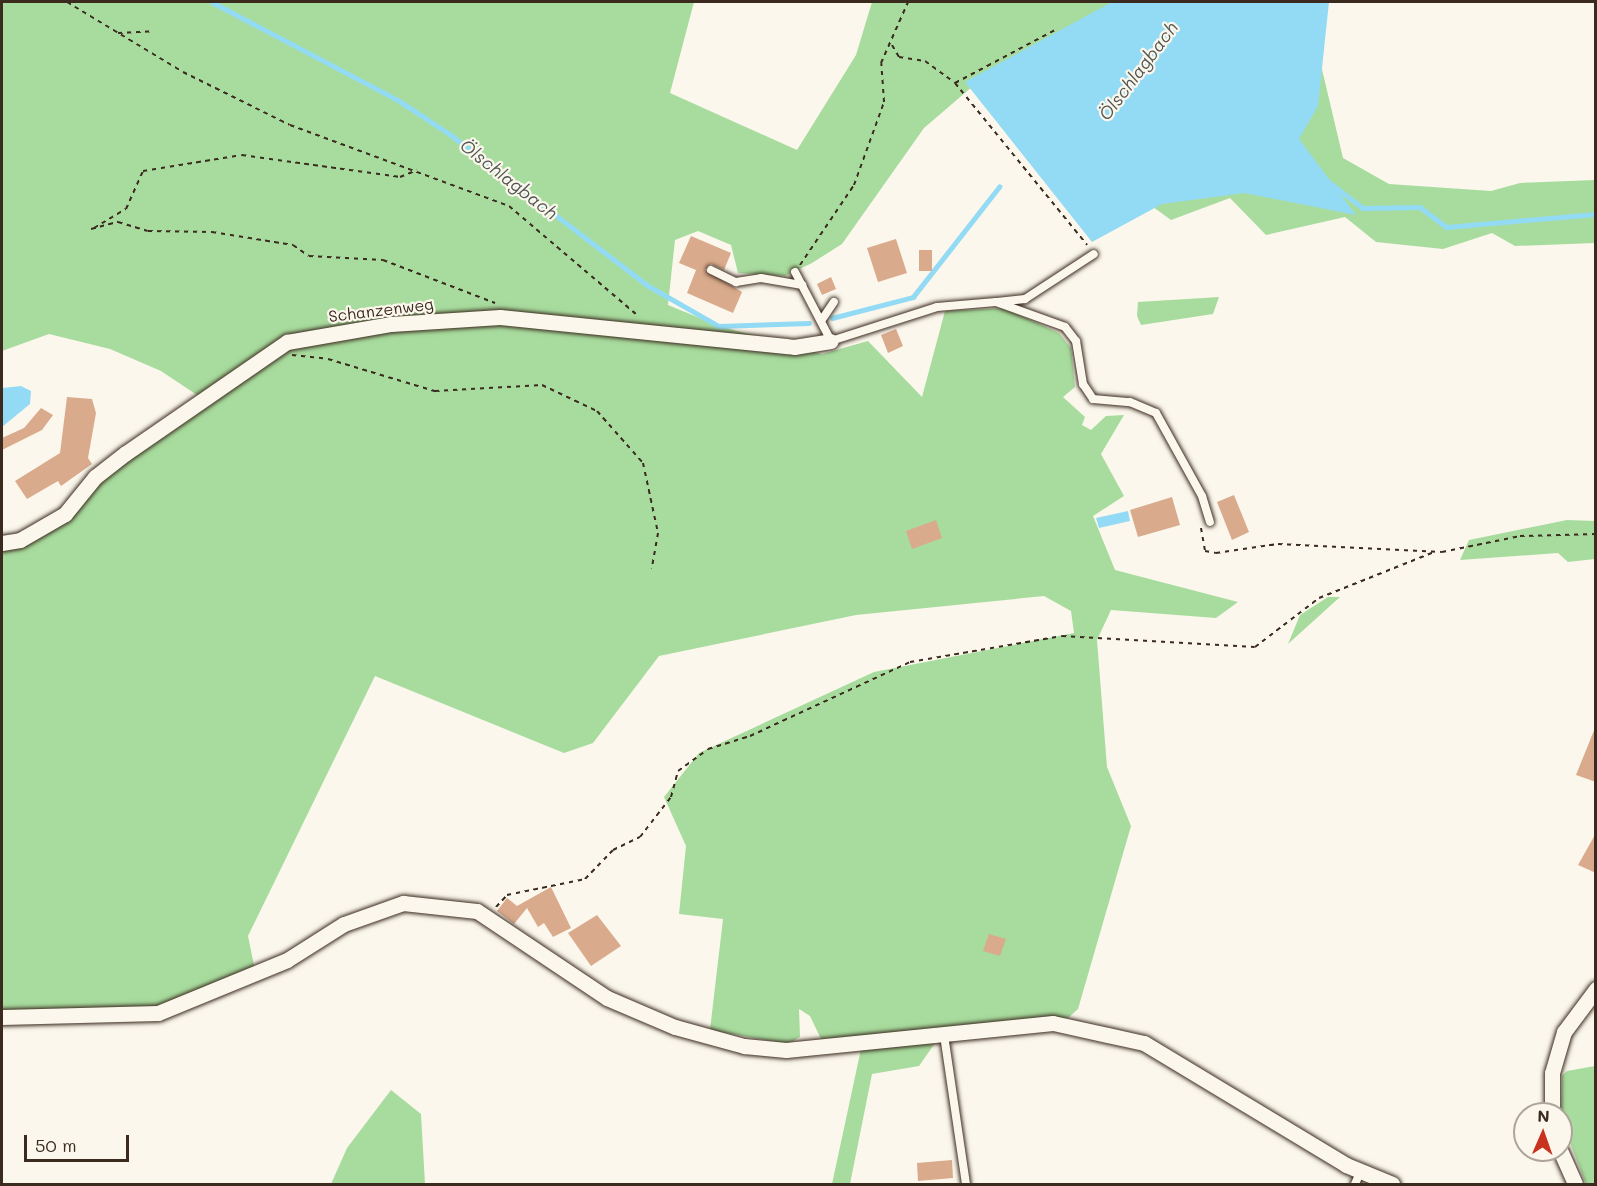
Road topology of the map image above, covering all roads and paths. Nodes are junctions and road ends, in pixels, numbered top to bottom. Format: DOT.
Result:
graph roads {
  1 [pos="67,2"];
  2 [pos="908,2"];
  3 [pos="1057,29"];
  4 [pos="153,32"];
  5 [pos="118,33"];
  6 [pos="892,45"];
  7 [pos="955,83"];
  8 [pos="417,170"];
  9 [pos="1094,254"];
  10 [pos="711,270"];
  11 [pos="795,272"];
  12 [pos="802,285"];
  13 [pos="834,302"];
  14 [pos="996,302"];
  15 [pos="500,317"];
  16 [pos="821,321"];
  17 [pos="656,330"];
  18 [pos="831,340"];
  19 [pos="279,348"];
  20 [pos="1210,522"];
  21 [pos="1596,534"];
  22 [pos="2,543"];
  23 [pos="1434,552"];
  24 [pos="652,568"];
  25 [pos="488,918"];
  26 [pos="1596,989"];
  27 [pos="2,1017"];
  28 [pos="944,1035"];
  29 [pos="1552,1102"];
  30 [pos="1565,1162"];
  31 [pos="1358,1179"];
  32 [pos="966,1185"];
  33 [pos="1392,1185"];
  34 [pos="1575,1185"];
  1 -- 5 [label="path"];
  2 -- 6 [label="path"];
  3 -- 7 [label="path"];
  4 -- 5 [label="path"];
  5 -- 8 [label="path"];
  6 -- 7 [label="path"];
  6 -- 11 [label="path"];
  7 -- 9 [label="path"];
  8 -- 15 [label="path"];
  8 -- 17 [label="path"];
  9 -- 14 [label="lane"];
  10 -- 12 [label="lane"];
  11 -- 12 [label="lane"];
  12 -- 16 [label="lane"];
  13 -- 16 [label="lane"];
  14 -- 18 [label="lane"];
  14 -- 20 [label="lane"];
  15 -- 17 [label="street, Schanzenweg"];
  15 -- 19 [label="street, Schanzenweg"];
  16 -- 18 [label="lane"];
  17 -- 18 [label="street, Schanzenweg"];
  19 -- 22 [label="street, Schanzenweg"];
  19 -- 24 [label="path"];
  20 -- 23 [label="path"];
  21 -- 23 [label="path"];
  23 -- 25 [label="path"];
  25 -- 27 [label="street"];
  25 -- 28 [label="street"];
  26 -- 29 [label="street"];
  28 -- 31 [label="street"];
  28 -- 32 [label="lane"];
  30 -- 34 [label="street"];
  31 -- 33 [label="street"];
}
